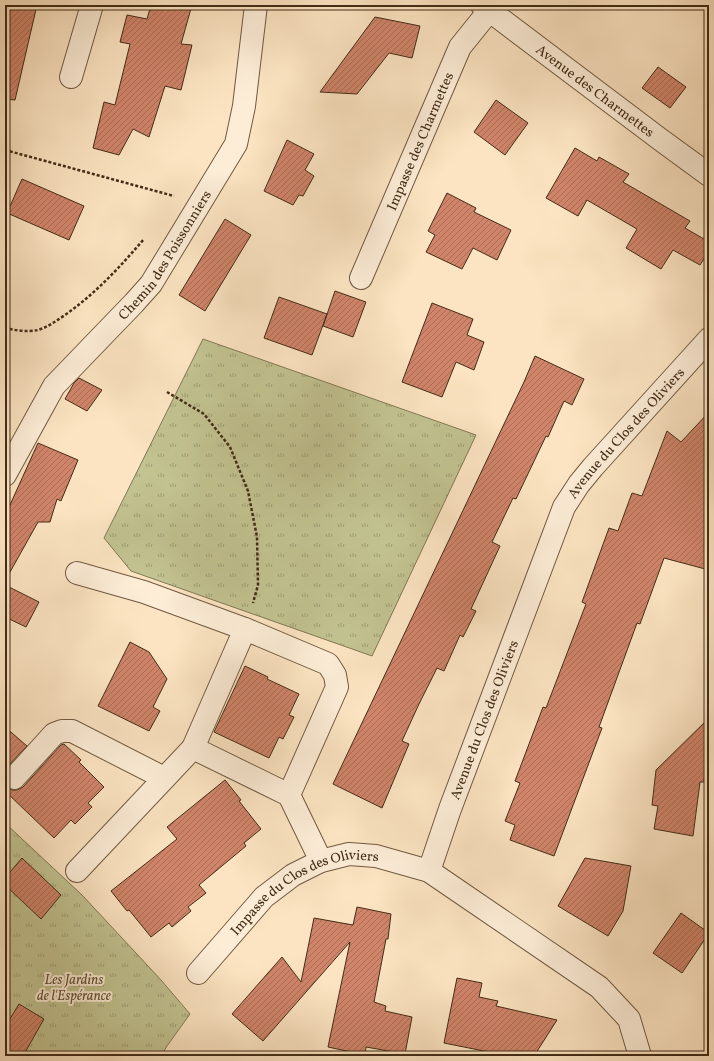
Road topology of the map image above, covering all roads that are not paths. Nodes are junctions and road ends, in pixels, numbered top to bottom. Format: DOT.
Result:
graph roads {
  1 [pos="92,5"];
  2 [pos="256,5"];
  3 [pos="485,8"];
  4 [pos="72,77"];
  5 [pos="709,175"];
  6 [pos="361,278"];
  7 [pos="709,339"];
  8 [pos="5,474"];
  9 [pos="77,573"];
  10 [pos="245,629"];
  11 [pos="193,748"];
  12 [pos="14,778"];
  13 [pos="164,778"];
  14 [pos="289,795"];
  15 [pos="321,861"];
  16 [pos="78,871"];
  17 [pos="429,871"];
  18 [pos="198,973"];
  19 [pos="640,1056"];
  1 -- 4 [label="street"];
  2 -- 8 [label="street, Chemin des Poissonniers"];
  3 -- 5 [label="street, Avenue des Charmettes"];
  3 -- 6 [label="street, Impasse des Charmettes"];
  7 -- 17 [label="street, Avenue du Clos des Oliviers"];
  9 -- 10 [label="street"];
  10 -- 11 [label="street"];
  10 -- 14 [label="street"];
  11 -- 13 [label="street"];
  11 -- 14 [label="street"];
  12 -- 13 [label="street"];
  13 -- 16 [label="street"];
  14 -- 15 [label="street"];
  15 -- 17 [label="street, Impasse du Clos des Oliviers"];
  15 -- 18 [label="street, Impasse du Clos des Oliviers"];
  17 -- 19 [label="street"];
}
